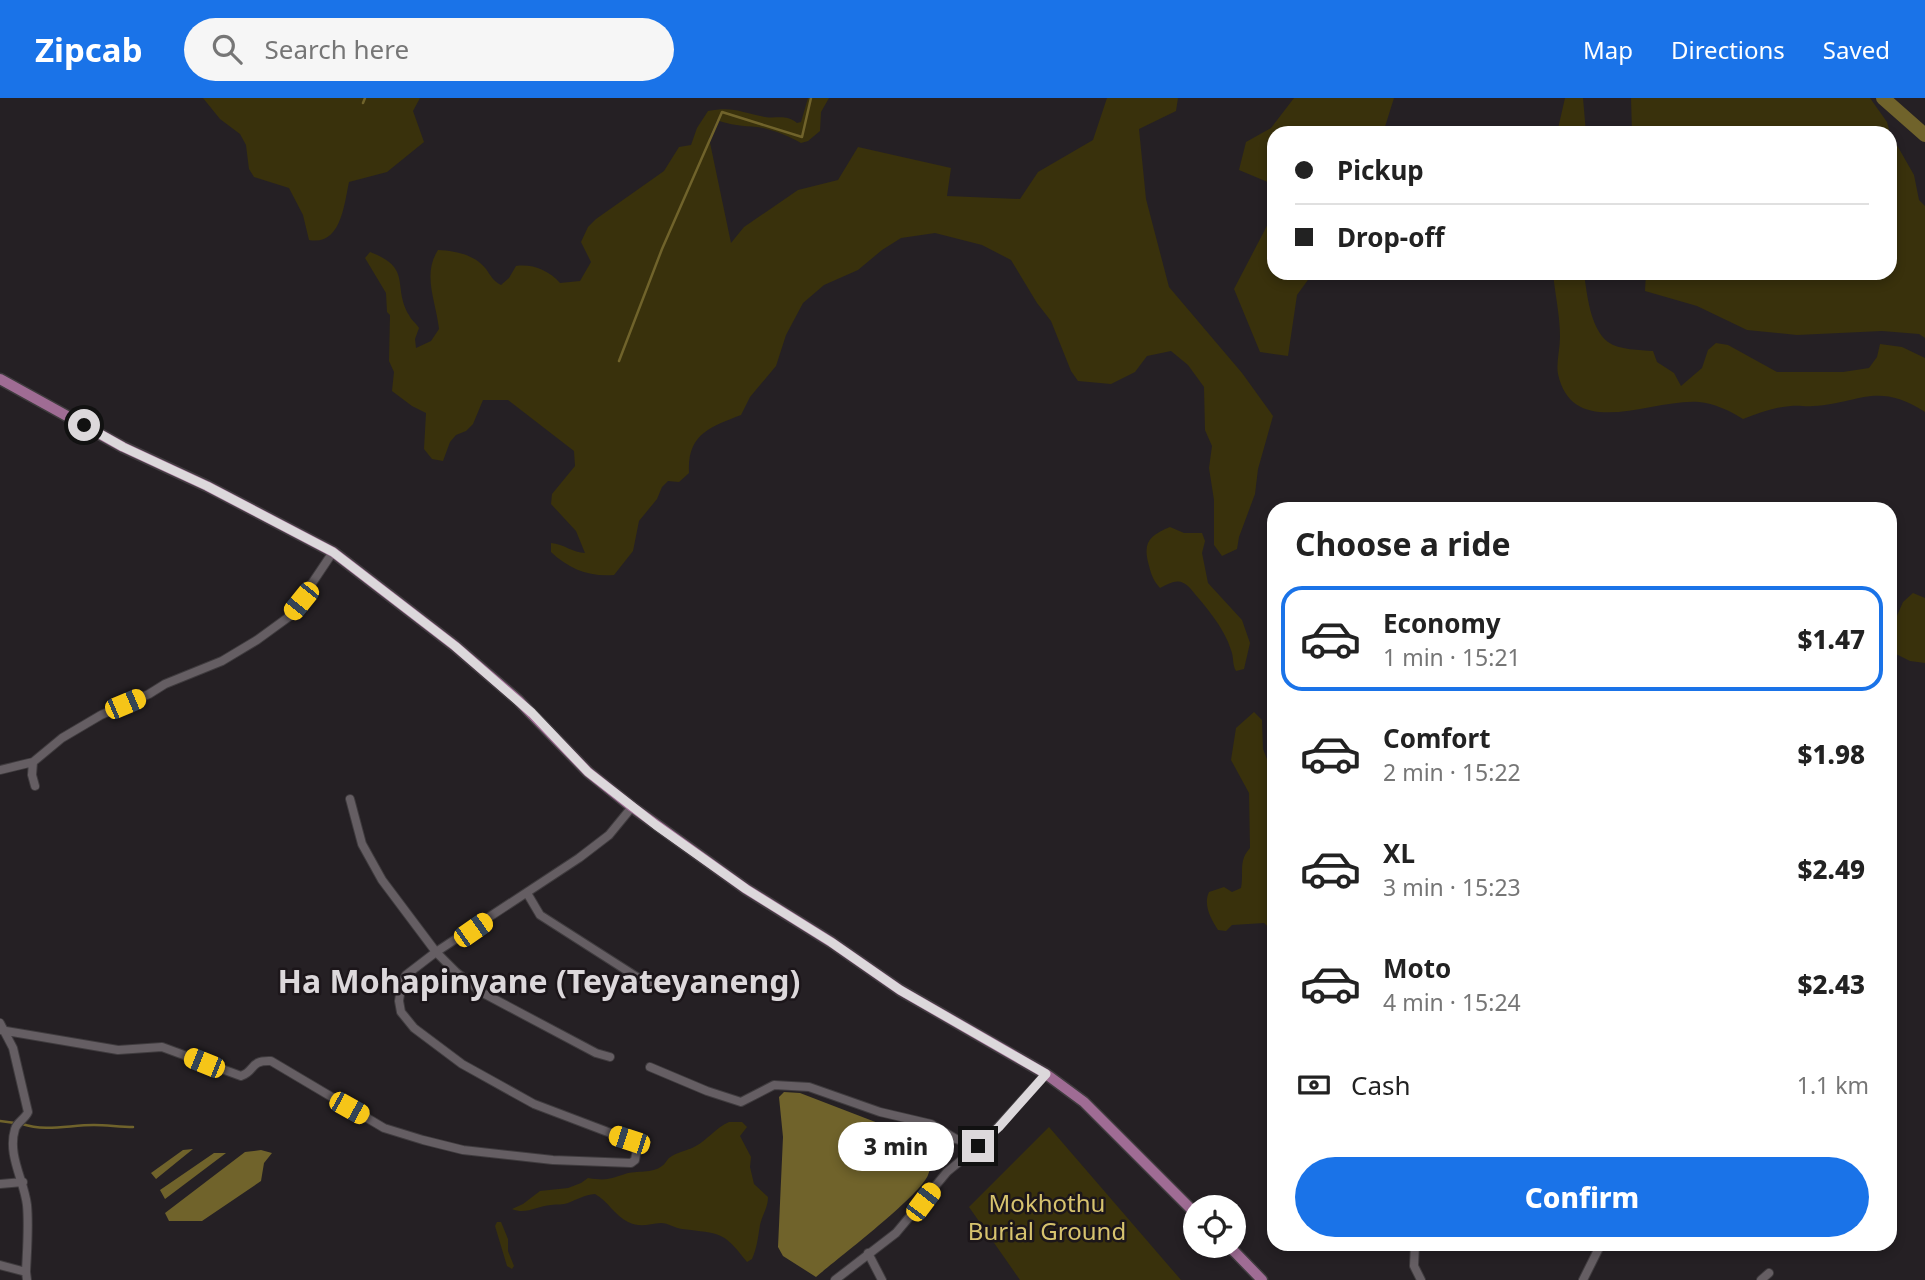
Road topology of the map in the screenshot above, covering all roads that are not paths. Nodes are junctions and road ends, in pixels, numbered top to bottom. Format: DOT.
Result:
graph roads {
  1 [pos="0,379"];
  2 [pos="333,552"];
  3 [pos="33,762"];
  4 [pos="0,770"];
  5 [pos="35,786"];
  6 [pos="349,799"];
  7 [pos="632,807"];
  8 [pos="527,893"];
  9 [pos="436,952"];
  10 [pos="651,986"];
  11 [pos="0,1023"];
  12 [pos="3,1031"];
  13 [pos="610,1057"];
  14 [pos="650,1068"];
  15 [pos="1046,1074"];
  16 [pos="978,1146"];
  17 [pos="23,1182"];
  18 [pos="0,1184"];
  19 [pos="1183,1201"];
  20 [pos="1415,1251"];
  21 [pos="1598,1251"];
  22 [pos="868,1253"];
  23 [pos="1241,1258"];
  24 [pos="0,1265"];
  25 [pos="1769,1273"];
  26 [pos="26,1276"];
  27 [pos="835,1280"];
  28 [pos="882,1280"];
  29 [pos="1262,1280"];
  30 [pos="1421,1280"];
  31 [pos="1583,1280"];
  32 [pos="1761,1280"];
  1 -- 2 [label="main road"];
  2 -- 3 [label="street"];
  2 -- 7 [label="main road"];
  3 -- 4 [label="street"];
  3 -- 5 [label="street"];
  6 -- 9 [label="street"];
  7 -- 8 [label="street"];
  7 -- 15 [label="main road"];
  8 -- 9 [label="street"];
  8 -- 10 [label="street"];
  9 -- 12 [label="street"];
  9 -- 13 [label="street"];
  11 -- 12 [label="street"];
  12 -- 17 [label="street"];
  14 -- 16 [label="street"];
  15 -- 16 [label="street"];
  15 -- 19 [label="main road"];
  16 -- 22 [label="street"];
  17 -- 18 [label="street"];
  17 -- 26 [label="street"];
  20 -- 30 [label="street"];
  21 -- 31 [label="street"];
  22 -- 27 [label="street"];
  22 -- 28 [label="street"];
  23 -- 29 [label="main road"];
  24 -- 26 [label="street"];
  25 -- 32 [label="street"];
}
